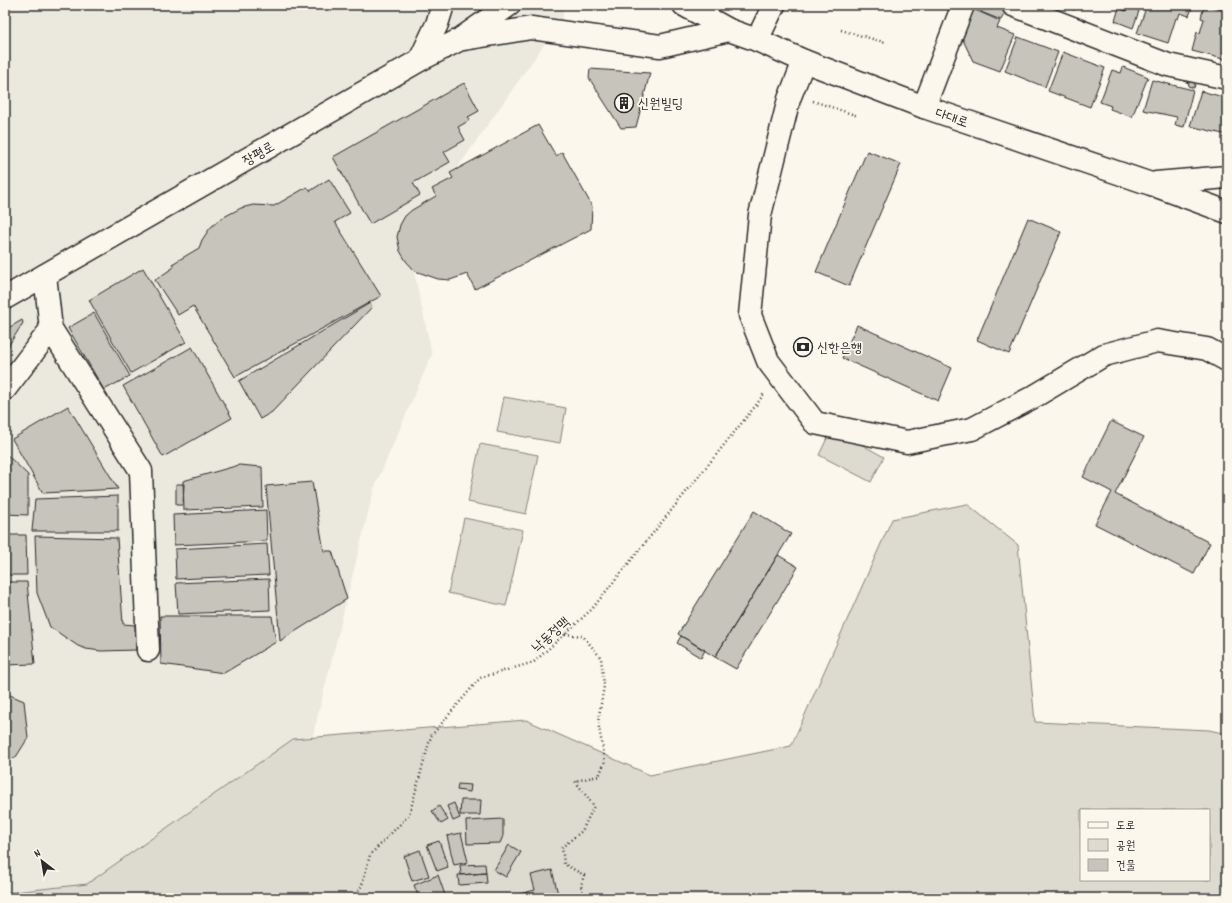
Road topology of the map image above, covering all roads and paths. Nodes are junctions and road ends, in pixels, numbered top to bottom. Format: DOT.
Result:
graph roads {
  1 [pos="443,5"];
  2 [pos="509,5"];
  3 [pos="684,5"];
  4 [pos="774,5"];
  5 [pos="963,5"];
  6 [pos="1013,5"];
  7 [pos="729,30"];
  8 [pos="841,30"];
  9 [pos="459,40"];
  10 [pos="757,40"];
  11 [pos="887,43"];
  12 [pos="420,60"];
  13 [pos="804,62"];
  14 [pos="1227,78"];
  15 [pos="813,101"];
  16 [pos="924,107"];
  17 [pos="858,116"];
  18 [pos="1227,177"];
  19 [pos="1151,184"];
  20 [pos="1227,212"];
  21 [pos="45,275"];
  22 [pos="5,298"];
  23 [pos="51,329"];
  24 [pos="1227,360"];
  25 [pos="777,373"];
  26 [pos="5,389"];
  27 [pos="565,634"];
  28 [pos="148,650"];
  29 [pos="355,898"];
  30 [pos="584,898"];
  1 -- 12 [label="street"];
  2 -- 9 [label="street, 장평로"];
  3 -- 7 [label="street, 다대로"];
  4 -- 10 [label="street"];
  5 -- 16 [label="street"];
  6 -- 14 [label="street"];
  7 -- 9 [label="street"];
  7 -- 10 [label="street, 다대로"];
  8 -- 11 [label="path"];
  9 -- 12 [label="street, 장평로"];
  10 -- 13 [label="street, 다대로"];
  12 -- 21 [label="street, 장평로"];
  13 -- 16 [label="street, 다대로"];
  13 -- 25 [label="street"];
  15 -- 17 [label="path"];
  16 -- 19 [label="street, 다대로"];
  18 -- 19 [label="street"];
  19 -- 20 [label="street, 다대로"];
  21 -- 22 [label="street, 장평로"];
  21 -- 23 [label="street"];
  23 -- 26 [label="street"];
  23 -- 28 [label="street"];
  24 -- 25 [label="street"];
  25 -- 27 [label="path, 낙동정맥"];
  27 -- 29 [label="path, 낙동정맥"];
  27 -- 30 [label="path"];
}
